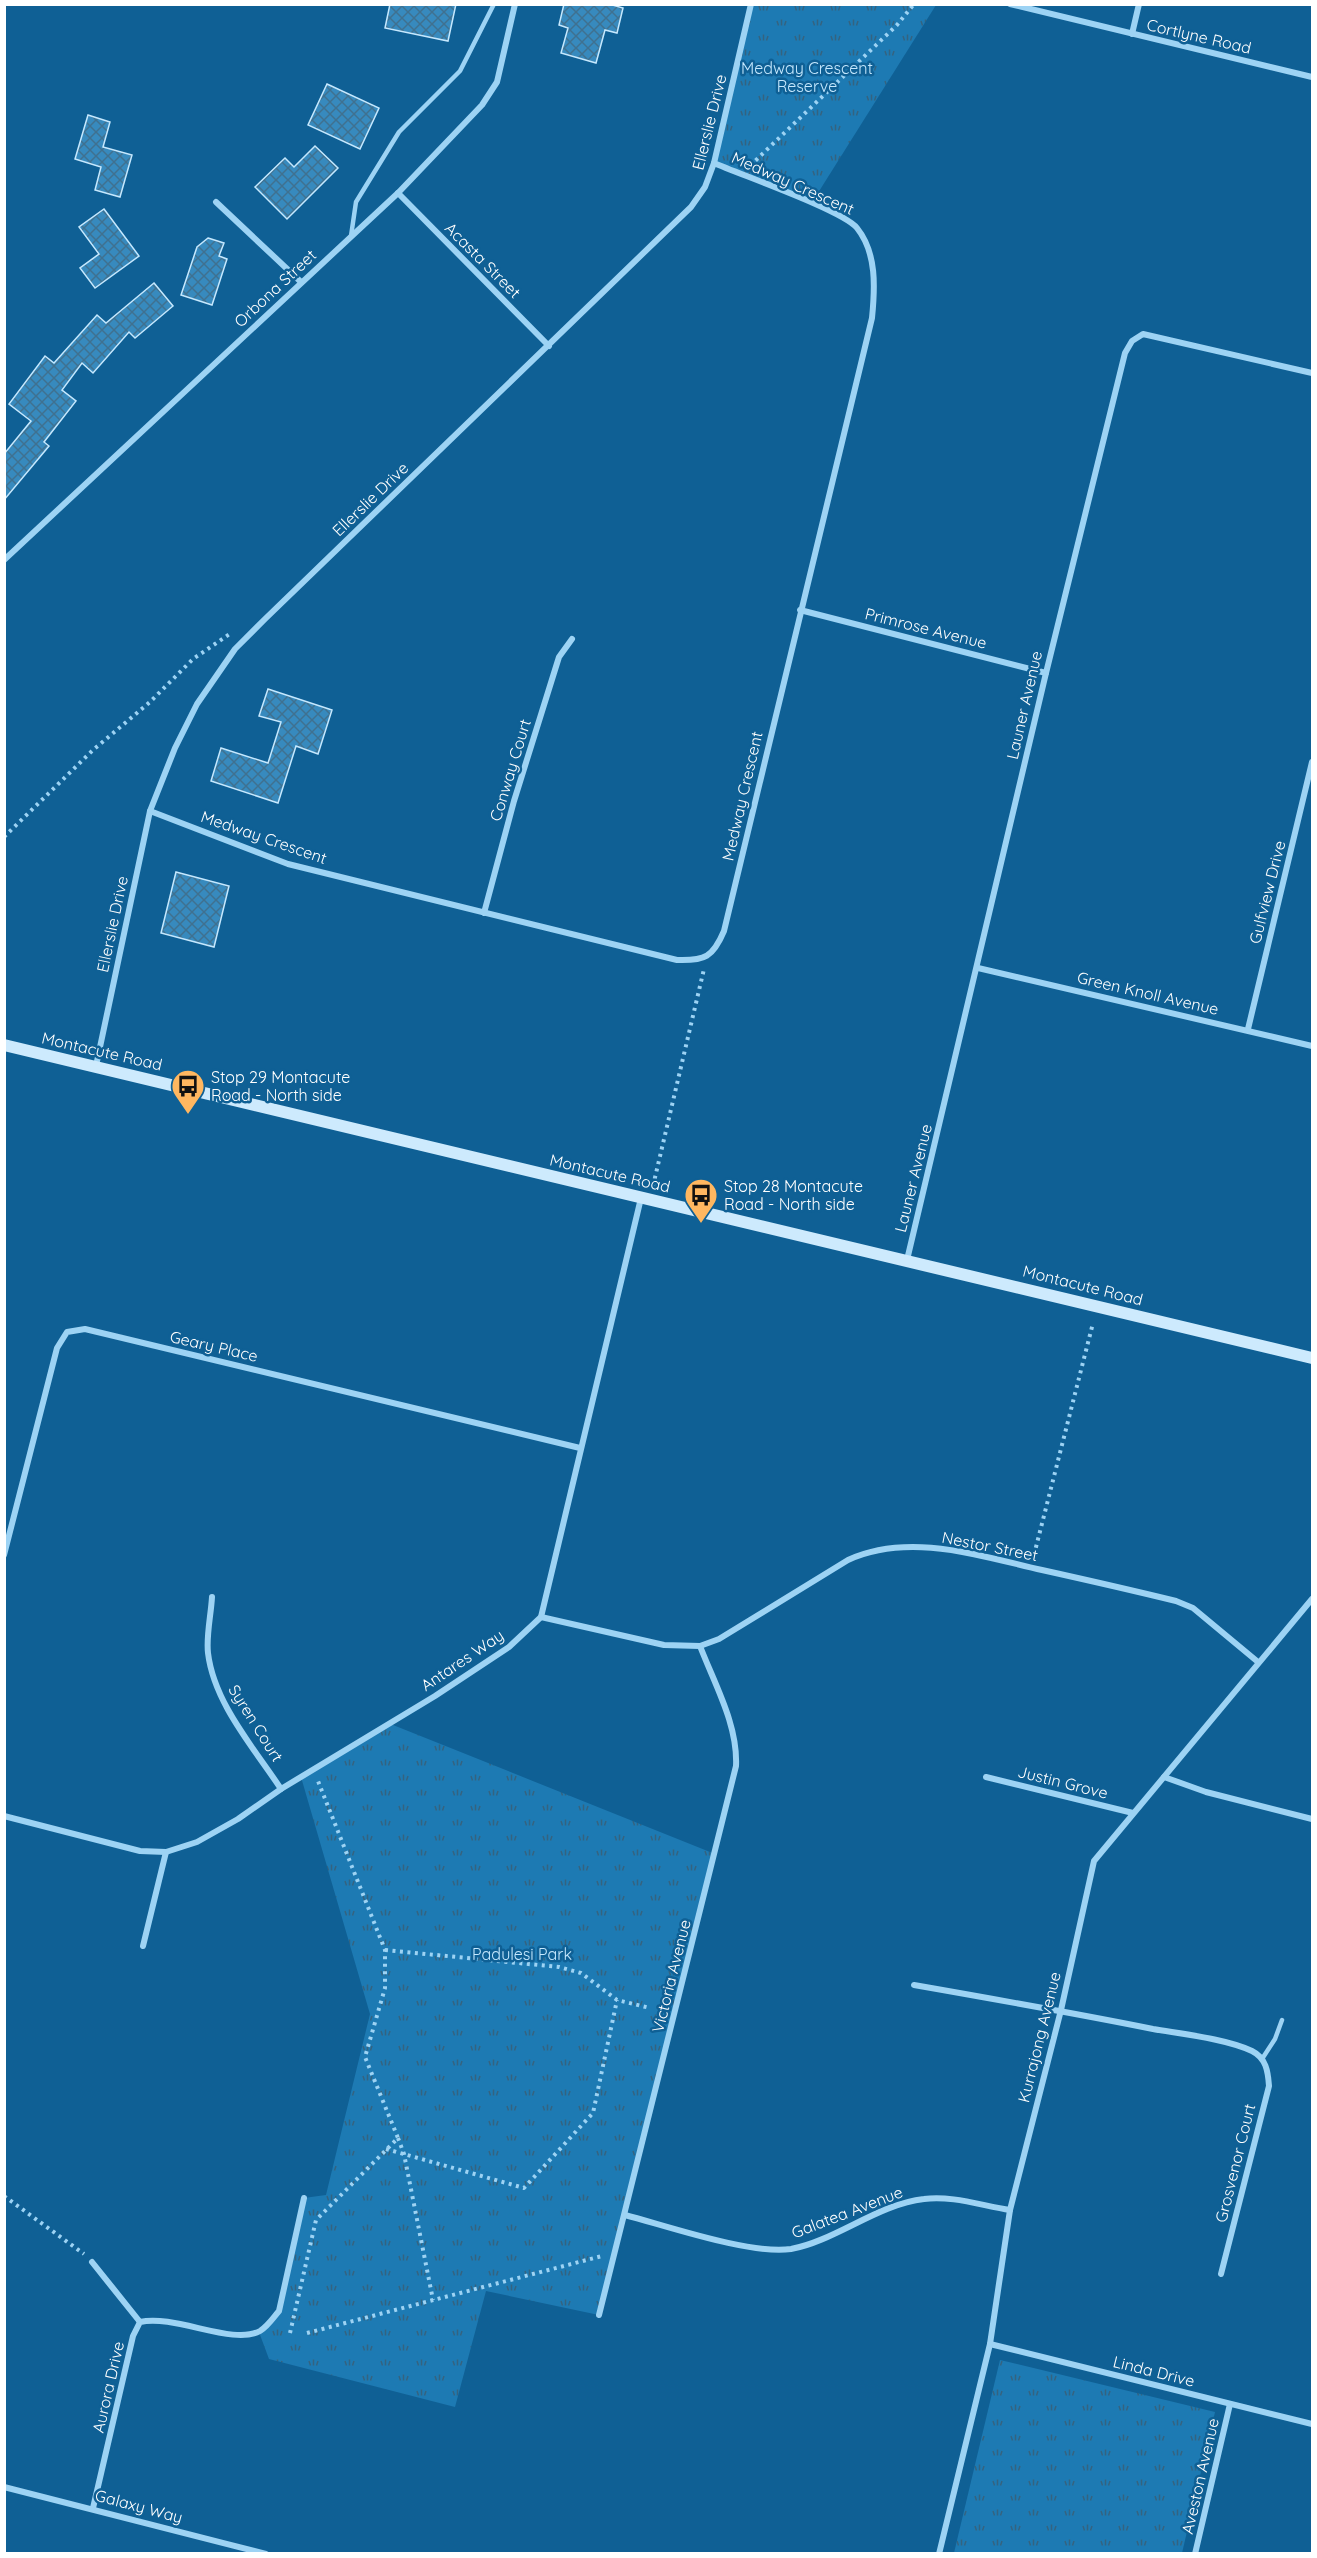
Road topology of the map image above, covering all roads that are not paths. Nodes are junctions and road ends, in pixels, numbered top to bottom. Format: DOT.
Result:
graph roads {
  1 [pos="494,4"];
  2 [pos="515,4"];
  3 [pos="751,4"];
  4 [pos="1010,4"];
  5 [pos="1139,4"];
  6 [pos="1132,34"];
  7 [pos="1312,77"];
  8 [pos="714,163"];
  9 [pos="398,194"];
  10 [pos="216,202"];
  11 [pos="351,236"];
  12 [pos="301,282"];
  13 [pos="549,346"];
  14 [pos="1312,373"];
  15 [pos="4,560"];
  16 [pos="800,610"];
  17 [pos="572,639"];
  18 [pos="1046,673"];
  19 [pos="1312,762"];
  20 [pos="150,811"];
  21 [pos="484,913"];
  22 [pos="978,968"];
  23 [pos="1248,1029"];
  24 [pos="4,1045"];
  25 [pos="1312,1046"];
  26 [pos="96,1066"];
  27 [pos="645,1199"];
  28 [pos="907,1260"];
  29 [pos="1312,1358"];
  30 [pos="580,1448"];
  31 [pos="4,1555"];
  32 [pos="212,1597"];
  33 [pos="1312,1599"];
  34 [pos="541,1617"];
  35 [pos="700,1646"];
  36 [pos="1258,1662"];
  37 [pos="986,1777"];
  38 [pos="1164,1777"];
  39 [pos="281,1789"];
  40 [pos="1132,1813"];
  41 [pos="4,1816"];
  42 [pos="1312,1819"];
  43 [pos="166,1852"];
  44 [pos="143,1946"];
  45 [pos="914,1985"];
  46 [pos="1061,2010"];
  47 [pos="1282,2020"];
  48 [pos="1262,2059"];
  49 [pos="304,2198"];
  50 [pos="1010,2210"];
  51 [pos="625,2215"];
  52 [pos="92,2262"];
  53 [pos="1221,2274"];
  54 [pos="600,2315"];
  55 [pos="140,2322"];
  56 [pos="990,2344"];
  57 [pos="1230,2404"];
  58 [pos="1312,2424"];
  59 [pos="4,2487"];
  60 [pos="93,2508"];
  61 [pos="266,2553"];
  62 [pos="939,2553"];
  63 [pos="1195,2553"];
  1 -- 11 [label="lane"];
  2 -- 9 [label="street, Orbona Street"];
  3 -- 8 [label="street, Ellerslie Drive"];
  4 -- 6 [label="street, Cortlyne Road"];
  5 -- 6 [label="street"];
  6 -- 7 [label="street, Cortlyne Road"];
  8 -- 13 [label="street, Ellerslie Drive"];
  8 -- 16 [label="street, Medway Crescent"];
  9 -- 11 [label="street, Orbona Street"];
  9 -- 13 [label="street, Acasta Street"];
  10 -- 12 [label="street"];
  11 -- 12 [label="street, Orbona Street"];
  12 -- 15 [label="street, Orbona Street"];
  13 -- 20 [label="street, Ellerslie Drive"];
  14 -- 18 [label="street, Launer Avenue"];
  16 -- 18 [label="street, Primrose Avenue"];
  16 -- 21 [label="street, Medway Crescent"];
  17 -- 21 [label="street, Conway Court"];
  18 -- 22 [label="street, Launer Avenue"];
  19 -- 23 [label="street, Gulfview Drive"];
  20 -- 21 [label="street, Medway Crescent"];
  20 -- 26 [label="street, Ellerslie Drive"];
  22 -- 23 [label="street, Green Knoll Avenue"];
  22 -- 28 [label="street, Launer Avenue"];
  23 -- 25 [label="street, Green Knoll Avenue"];
  24 -- 26 [label="main road, Montacute Road"];
  26 -- 27 [label="main road, Montacute Road"];
  27 -- 28 [label="main road, Montacute Road"];
  27 -- 30 [label="street"];
  28 -- 29 [label="main road, Montacute Road"];
  30 -- 31 [label="street, Geary Place"];
  30 -- 34 [label="street"];
  32 -- 39 [label="street, Syren Court"];
  33 -- 36 [label="street, Kurrajong Avenue"];
  34 -- 35 [label="street, Nestor Street"];
  34 -- 39 [label="street, Antares Way"];
  35 -- 36 [label="street, Nestor Street"];
  35 -- 51 [label="street, Victoria Avenue"];
  36 -- 38 [label="street, Kurrajong Avenue"];
  37 -- 40 [label="street, Justin Grove"];
  38 -- 40 [label="street, Kurrajong Avenue"];
  38 -- 42 [label="street"];
  39 -- 43 [label="street, Antares Way"];
  40 -- 46 [label="street, Kurrajong Avenue"];
  41 -- 43 [label="street, Antares Way"];
  43 -- 44 [label="street"];
  45 -- 46 [label="street"];
  46 -- 48 [label="street"];
  46 -- 50 [label="street, Kurrajong Avenue"];
  47 -- 48 [label="lane"];
  48 -- 53 [label="street, Grosvenor Court"];
  49 -- 55 [label="street"];
  50 -- 51 [label="street, Galatea Avenue"];
  50 -- 56 [label="street, Kurrajong Avenue"];
  51 -- 54 [label="street, Victoria Avenue"];
  52 -- 55 [label="street"];
  55 -- 60 [label="street, Aurora Drive"];
  56 -- 57 [label="street, Linda Drive"];
  56 -- 62 [label="street, Kurrajong Avenue"];
  57 -- 58 [label="street, Linda Drive"];
  57 -- 63 [label="street, Aveston Avenue"];
  59 -- 60 [label="street, Galaxy Way"];
  60 -- 61 [label="street, Galaxy Way"];
}
